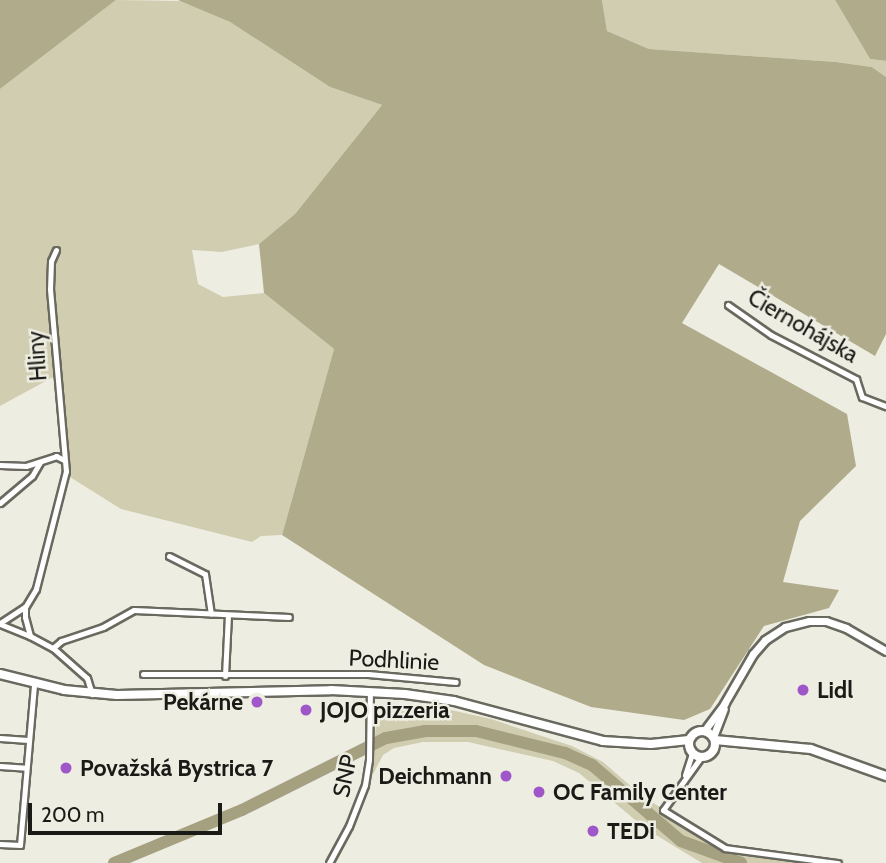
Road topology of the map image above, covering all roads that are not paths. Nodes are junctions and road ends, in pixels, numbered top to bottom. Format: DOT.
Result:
graph roads {
  1 [pos="56,250"];
  2 [pos="728,305"];
  3 [pos="886,407"];
  4 [pos="64,460"];
  5 [pos="40,462"];
  6 [pos="0,465"];
  7 [pos="0,503"];
  8 [pos="169,555"];
  9 [pos="25,607"];
  10 [pos="211,614"];
  11 [pos="228,615"];
  12 [pos="289,617"];
  13 [pos="0,624"];
  14 [pos="30,636"];
  15 [pos="53,648"];
  16 [pos="886,652"];
  17 [pos="0,674"];
  18 [pos="143,674"];
  19 [pos="330,675"];
  20 [pos="225,676"];
  21 [pos="456,682"];
  22 [pos="34,684"];
  23 [pos="331,690"];
  24 [pos="370,691"];
  25 [pos="92,694"];
  26 [pos="724,704"];
  27 [pos="704,731"];
  28 [pos="0,738"];
  29 [pos="714,739"];
  30 [pos="28,740"];
  31 [pos="743,745"];
  32 [pos="690,747"];
  33 [pos="713,751"];
  34 [pos="701,757"];
  35 [pos="0,766"];
  36 [pos="26,768"];
  37 [pos="886,776"];
  38 [pos="682,781"];
  39 [pos="0,844"];
  40 [pos="329,863"];
  41 [pos="838,863"];
  1 -- 4 [label="street, Hliny"];
  2 -- 3 [label="street, Čiernohájska"];
  4 -- 5 [label="street"];
  4 -- 9 [label="street, Hliny"];
  5 -- 6 [label="street"];
  5 -- 7 [label="street"];
  8 -- 10 [label="street"];
  9 -- 13 [label="street"];
  9 -- 14 [label="street"];
  10 -- 11 [label="street"];
  10 -- 15 [label="street"];
  11 -- 12 [label="street"];
  11 -- 20 [label="street"];
  13 -- 14 [label="street"];
  14 -- 15 [label="street"];
  15 -- 25 [label="street"];
  16 -- 26 [label="street"];
  17 -- 22 [label="main road"];
  18 -- 20 [label="street, Podhlinie"];
  19 -- 20 [label="street, Podhlinie"];
  19 -- 21 [label="street, Podhlinie"];
  19 -- 23 [label="street, Podhlinie"];
  22 -- 25 [label="main road"];
  22 -- 30 [label="street"];
  23 -- 24 [label="main road"];
  23 -- 25 [label="main road"];
  24 -- 32 [label="main road"];
  24 -- 40 [label="street, SNP"];
  26 -- 27 [label="street"];
  26 -- 29 [label="street"];
  27 -- 29 [label="main road"];
  27 -- 32 [label="main road"];
  28 -- 30 [label="street"];
  29 -- 31 [label="main road"];
  29 -- 33 [label="main road"];
  30 -- 36 [label="street"];
  31 -- 33 [label="main road"];
  31 -- 37 [label="main road"];
  32 -- 34 [label="main road"];
  32 -- 38 [label="street"];
  33 -- 34 [label="main road"];
  34 -- 38 [label="street"];
  35 -- 36 [label="street"];
  36 -- 39 [label="street"];
  38 -- 41 [label="street"];
}
